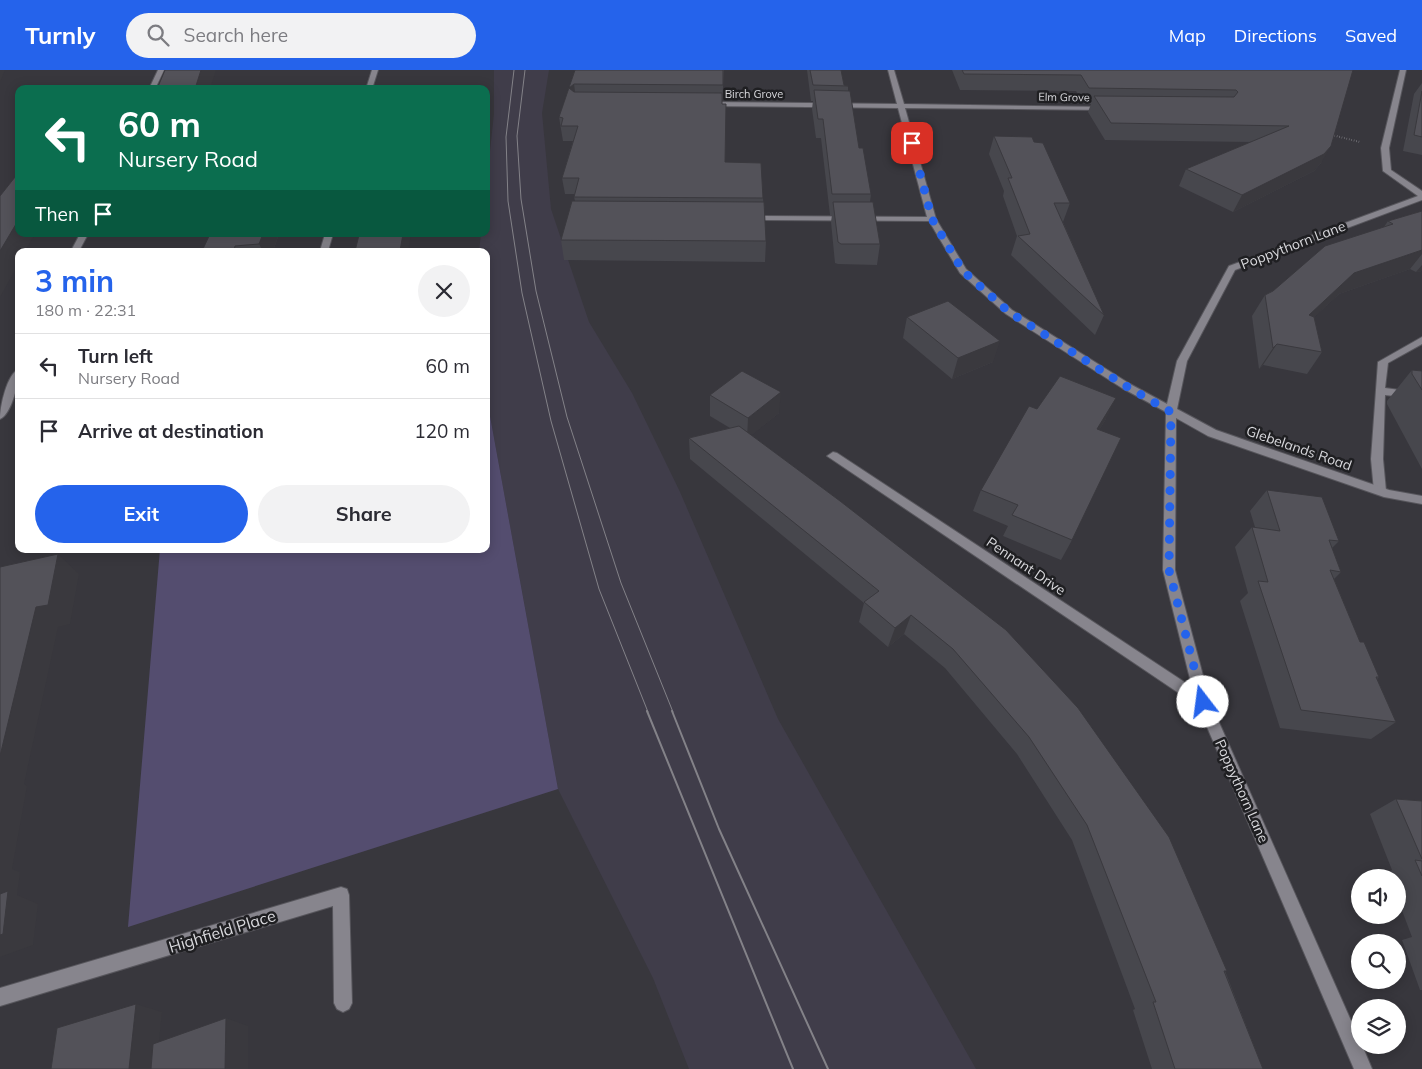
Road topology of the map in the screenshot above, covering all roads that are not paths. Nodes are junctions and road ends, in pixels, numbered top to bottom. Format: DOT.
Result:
graph roads {
  1 [pos="161,70"];
  2 [pos="375,70"];
  3 [pos="891,70"];
  4 [pos="1403,70"];
  5 [pos="154,85"];
  6 [pos="371,85"];
  7 [pos="695,104"];
  8 [pos="902,105"];
  9 [pos="1118,108"];
  10 [pos="1422,196"];
  11 [pos="743,218"];
  12 [pos="932,219"];
  13 [pos="1422,340"];
  14 [pos="15,380"];
  15 [pos="1380,391"];
  16 [pos="1422,396"];
  17 [pos="1,409"];
  18 [pos="1171,412"];
  19 [pos="833,456"];
  20 [pos="1380,491"];
  21 [pos="1422,500"];
  22 [pos="1203,702"];
  23 [pos="0,997"];
  24 [pos="344,1003"];
  25 [pos="1363,1069"];
  1 -- 5 [label="street"];
  2 -- 6 [label="street"];
  3 -- 8 [label="street, Glebelands Road"];
  4 -- 10 [label="street"];
  7 -- 8 [label="street, Birch Grove"];
  8 -- 9 [label="street, Elm Grove"];
  8 -- 12 [label="street, Glebelands Road"];
  10 -- 18 [label="street, Poppythorn Lane"];
  11 -- 12 [label="street"];
  12 -- 18 [label="street, Glebelands Road"];
  13 -- 15 [label="street"];
  14 -- 17 [label="street"];
  15 -- 16 [label="street"];
  15 -- 20 [label="street"];
  18 -- 20 [label="street, Glebelands Road"];
  18 -- 22 [label="street, Poppythorn Lane"];
  19 -- 22 [label="street, Pennant Drive"];
  20 -- 21 [label="street, Glebelands Road"];
  22 -- 25 [label="street, Poppythorn Lane"];
  23 -- 24 [label="street, Highfield Place"];
}
